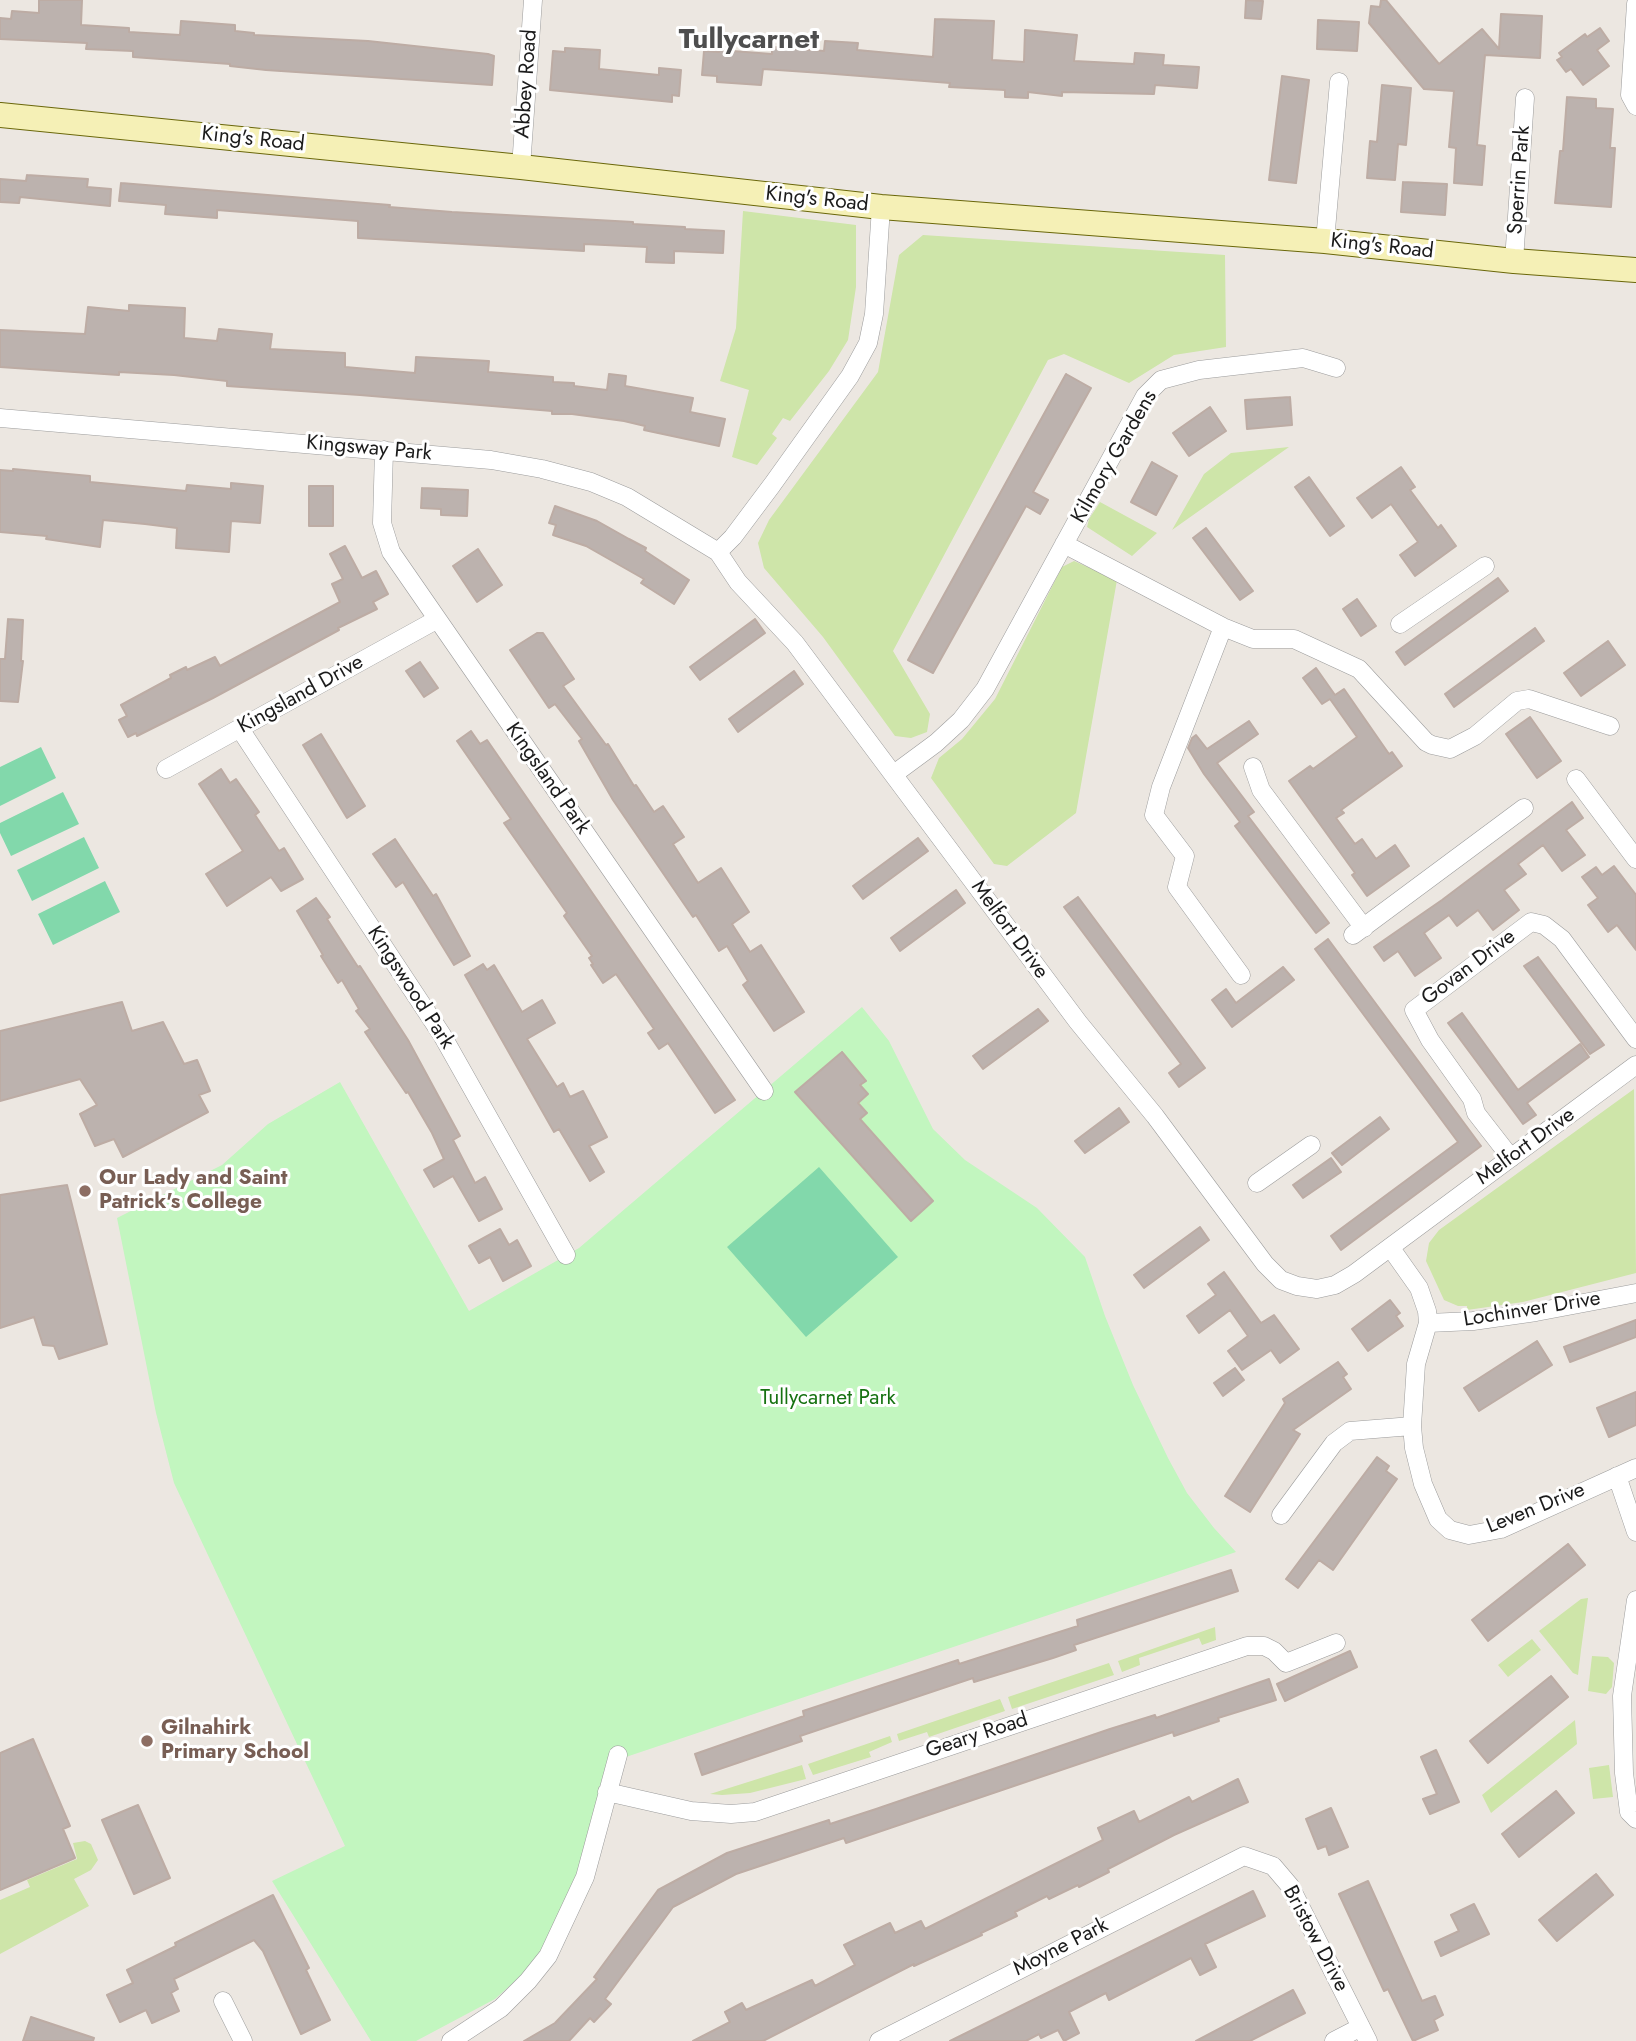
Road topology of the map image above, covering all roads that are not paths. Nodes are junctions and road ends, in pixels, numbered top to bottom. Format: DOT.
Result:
graph roads {
  1 [pos="533,0"];
  2 [pos="1636,4"];
  3 [pos="1635,29"];
  4 [pos="1339,82"];
  5 [pos="1525,98"];
  6 [pos="1636,106"];
  7 [pos="0,115"];
  8 [pos="521,167"];
  9 [pos="881,207"];
  10 [pos="1325,241"];
  11 [pos="1514,261"];
  12 [pos="1636,270"];
  13 [pos="1336,368"];
  14 [pos="0,418"];
  15 [pos="384,450"];
  16 [pos="1064,544"];
  17 [pos="718,552"];
  18 [pos="1485,566"];
  19 [pos="436,620"];
  20 [pos="1400,624"];
  21 [pos="1223,628"];
  22 [pos="1610,726"];
  23 [pos="240,729"];
  24 [pos="1253,767"];
  25 [pos="166,769"];
  26 [pos="894,774"];
  27 [pos="1576,779"];
  28 [pos="1524,808"];
  29 [pos="1636,859"];
  30 [pos="1241,975"];
  31 [pos="1636,1039"];
  32 [pos="1636,1066"];
  33 [pos="764,1091"];
  34 [pos="1311,1145"];
  35 [pos="1511,1158"];
  36 [pos="1257,1183"];
  37 [pos="1391,1247"];
  38 [pos="566,1255"];
  39 [pos="1636,1293"];
  40 [pos="1428,1323"];
  41 [pos="1412,1426"];
  42 [pos="1636,1468"];
  43 [pos="1617,1476"];
  44 [pos="1281,1515"];
  45 [pos="1636,1532"];
  46 [pos="1636,1600"];
  47 [pos="1634,1625"];
  48 [pos="1336,1643"];
  49 [pos="618,1755"];
  50 [pos="607,1792"];
  51 [pos="1636,1819"];
  52 [pos="1244,1856"];
  53 [pos="223,2001"];
  54 [pos="1364,2034"];
  55 [pos="243,2041"];
  56 [pos="452,2041"];
  57 [pos="879,2041"];
  58 [pos="1335,2041"];
  1 -- 8 [label="street, Abbey Road"];
  2 -- 3 [label="street"];
  3 -- 6 [label="street"];
  4 -- 10 [label="street"];
  5 -- 11 [label="street, Sperrin Park"];
  7 -- 8 [label="street, King's Road"];
  8 -- 9 [label="street, King's Road"];
  9 -- 10 [label="street, King's Road"];
  9 -- 17 [label="street"];
  10 -- 11 [label="street, King's Road"];
  11 -- 12 [label="street, King's Road"];
  13 -- 16 [label="street, Kilmory Gardens"];
  14 -- 15 [label="street, Kingsway Park"];
  15 -- 17 [label="street, Kingsway Park"];
  15 -- 19 [label="street, Kingsland Park"];
  16 -- 21 [label="street, Kilmory Gardens"];
  16 -- 26 [label="street, Kilmory Gardens"];
  17 -- 26 [label="street, Melfort Drive"];
  18 -- 20 [label="street"];
  19 -- 23 [label="street, Kingsland Drive"];
  19 -- 33 [label="street, Kingsland Park"];
  21 -- 22 [label="street, Kilmory Gardens"];
  21 -- 30 [label="street"];
  23 -- 25 [label="street, Kingsland Drive"];
  23 -- 38 [label="street, Kingswood Park"];
  24 -- 28 [label="street"];
  26 -- 37 [label="street, Melfort Drive"];
  27 -- 29 [label="street"];
  31 -- 35 [label="street, Govan Drive"];
  32 -- 35 [label="street, Melfort Drive"];
  34 -- 36 [label="street"];
  35 -- 37 [label="street, Melfort Drive"];
  37 -- 40 [label="street"];
  39 -- 40 [label="street, Lochinver Drive"];
  40 -- 41 [label="street"];
  41 -- 43 [label="street, Leven Drive"];
  41 -- 44 [label="street"];
  42 -- 43 [label="street, Leven Drive"];
  43 -- 45 [label="street"];
  46 -- 47 [label="street"];
  47 -- 51 [label="street"];
  48 -- 50 [label="street, Geary Road"];
  49 -- 50 [label="street"];
  50 -- 56 [label="street"];
  52 -- 54 [label="street, Bristow Drive"];
  52 -- 57 [label="street, Moyne Park"];
  53 -- 55 [label="street"];
  54 -- 58 [label="street"];
}
